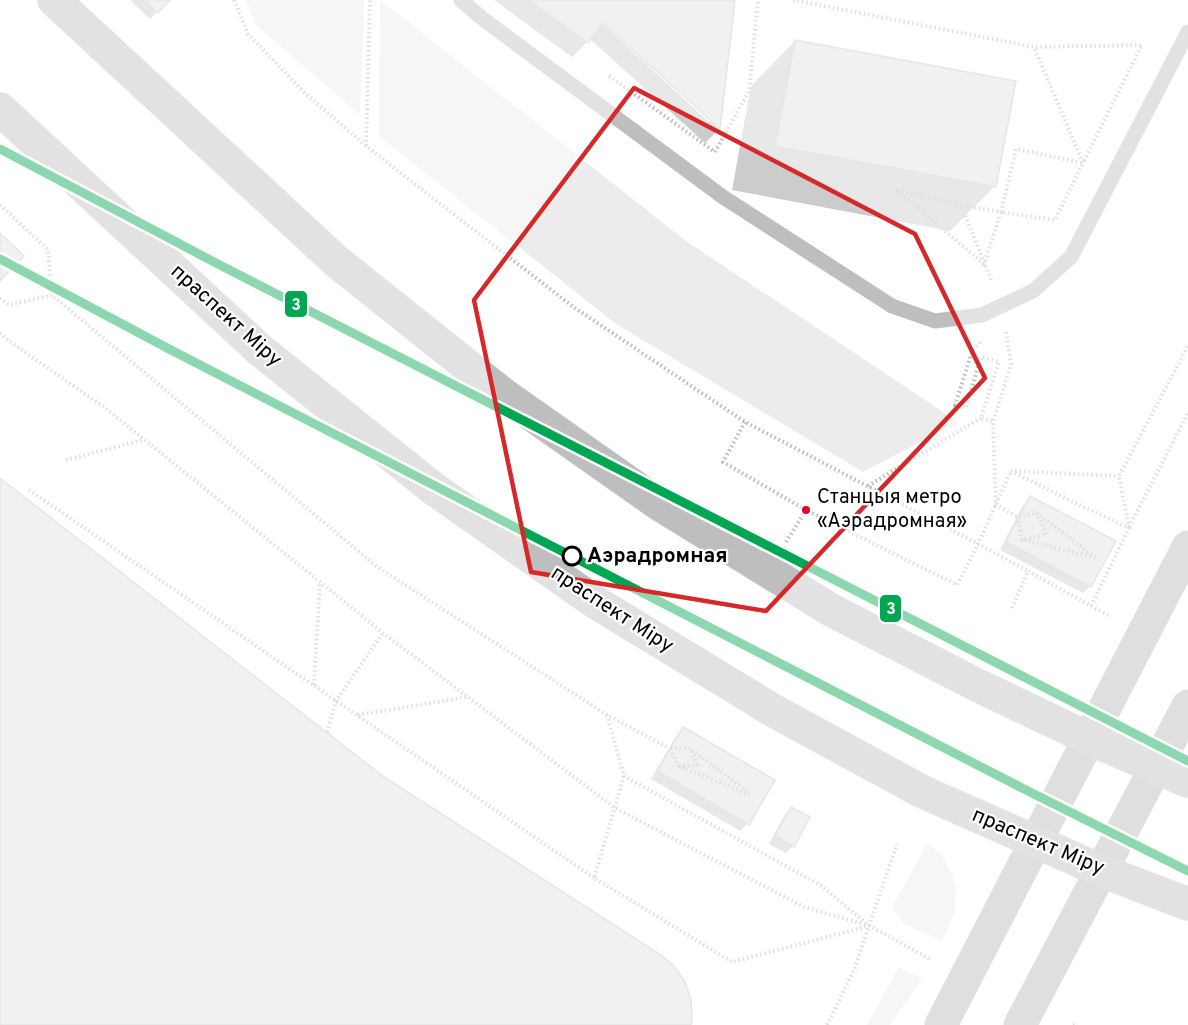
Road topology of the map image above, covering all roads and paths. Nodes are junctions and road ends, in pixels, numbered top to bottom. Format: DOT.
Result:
graph roads {
  1 [pos="54,0"];
  2 [pos="234,0"];
  3 [pos="370,0"];
  4 [pos="461,0"];
  5 [pos="758,0"];
  6 [pos="793,0"];
  7 [pos="1188,32"];
  8 [pos="1034,46"];
  9 [pos="601,70"];
  10 [pos="0,109"];
  11 [pos="366,146"];
  12 [pos="716,152"];
  13 [pos="1083,163"];
  14 [pos="700,180"];
  15 [pos="0,205"];
  16 [pos="961,205"];
  17 [pos="1001,212"];
  18 [pos="984,264"];
  19 [pos="52,295"];
  20 [pos="0,298"];
  21 [pos="1002,311"];
  22 [pos="0,333"];
  23 [pos="1188,346"];
  24 [pos="1188,414"];
  25 [pos="981,418"];
  26 [pos="745,422"];
  27 [pos="993,422"];
  28 [pos="144,440"];
  29 [pos="66,460"];
  30 [pos="1011,471"];
  31 [pos="1119,476"];
  32 [pos="868,486"];
  33 [pos="29,490"];
  34 [pos="996,505"];
  35 [pos="1036,512"];
  36 [pos="1018,517"];
  37 [pos="1129,528"];
  38 [pos="1022,540"];
  39 [pos="978,544"];
  40 [pos="1188,547"];
  41 [pos="1028,571"];
  42 [pos="320,581"];
  43 [pos="1091,606"];
  44 [pos="1012,608"];
  45 [pos="1112,617"];
  46 [pos="383,633"];
  47 [pos="314,686"];
  48 [pos="466,697"];
  49 [pos="336,701"];
  50 [pos="1188,705"];
  51 [pos="357,715"];
  52 [pos="607,715"];
  53 [pos="327,732"];
  54 [pos="1090,739"];
  55 [pos="669,748"];
  56 [pos="691,749"];
  57 [pos="679,766"];
  58 [pos="1156,767"];
  59 [pos="624,776"];
  60 [pos="1188,781"];
  61 [pos="615,808"];
  62 [pos="1036,842"];
  63 [pos="897,844"];
  64 [pos="1102,871"];
  65 [pos="594,878"];
  66 [pos="1188,903"];
  67 [pos="870,926"];
  68 [pos="930,958"];
  69 [pos="827,1025"];
  70 [pos="941,1025"];
  71 [pos="1020,1025"];
  1 -- 54 [label="main road"];
  2 -- 11 [label="path"];
  3 -- 11 [label="path"];
  4 -- 14 [label="lane"];
  5 -- 12 [label="path"];
  6 -- 8 [label="path"];
  7 -- 21 [label="lane"];
  8 -- 13 [label="path"];
  8 -- 13 [label="path"];
  9 -- 12 [label="path"];
  10 -- 62 [label="main road, праспект Міру"];
  11 -- 26 [label="path"];
  12 -- 14 [label="path"];
  13 -- 17 [label="path"];
  13 -- 17 [label="path"];
  14 -- 21 [label="lane"];
  15 -- 19 [label="path"];
  16 -- 17 [label="path"];
  16 -- 18 [label="path"];
  16 -- 18 [label="path"];
  17 -- 18 [label="path"];
  18 -- 21 [label="path"];
  19 -- 20 [label="path"];
  19 -- 52 [label="path"];
  21 -- 25 [label="path"];
  21 -- 27 [label="path"];
  22 -- 28 [label="path"];
  23 -- 31 [label="path"];
  24 -- 37 [label="path"];
  25 -- 27 [label="path"];
  25 -- 32 [label="path"];
  26 -- 32 [label="path"];
  26 -- 39 [label="path"];
  27 -- 34 [label="path"];
  28 -- 29 [label="path"];
  28 -- 42 [label="path"];
  30 -- 31 [label="path"];
  30 -- 34 [label="path"];
  30 -- 37 [label="path"];
  31 -- 37 [label="path"];
  32 -- 39 [label="path"];
  33 -- 47 [label="path"];
  34 -- 36 [label="path"];
  34 -- 39 [label="path"];
  35 -- 36 [label="path"];
  35 -- 38 [label="path"];
  35 -- 38 [label="path"];
  36 -- 38 [label="path"];
  37 -- 43 [label="path"];
  39 -- 41 [label="path"];
  40 -- 54 [label="main road"];
  41 -- 43 [label="path"];
  41 -- 44 [label="path"];
  42 -- 46 [label="path"];
  42 -- 47 [label="path"];
  43 -- 45 [label="path"];
  46 -- 48 [label="path"];
  46 -- 49 [label="path"];
  47 -- 49 [label="path"];
  48 -- 51 [label="path"];
  48 -- 61 [label="path"];
  49 -- 51 [label="path"];
  49 -- 53 [label="path"];
  50 -- 58 [label="main road"];
  51 -- 65 [label="path"];
  52 -- 55 [label="path"];
  52 -- 59 [label="path"];
  54 -- 58 [label="main road"];
  54 -- 62 [label="main road"];
  55 -- 56 [label="path"];
  55 -- 57 [label="path"];
  56 -- 57 [label="path"];
  56 -- 57 [label="path"];
  58 -- 60 [label="main road"];
  58 -- 64 [label="main road"];
  59 -- 61 [label="path"];
  59 -- 67 [label="path"];
  61 -- 65 [label="path"];
  61 -- 67 [label="path"];
  62 -- 64 [label="main road, праспект Міру"];
  62 -- 70 [label="main road"];
  63 -- 67 [label="path"];
  64 -- 66 [label="main road, праспект Міру"];
  64 -- 71 [label="main road"];
  65 -- 67 [label="path"];
  67 -- 68 [label="path"];
  67 -- 69 [label="path"];
}
